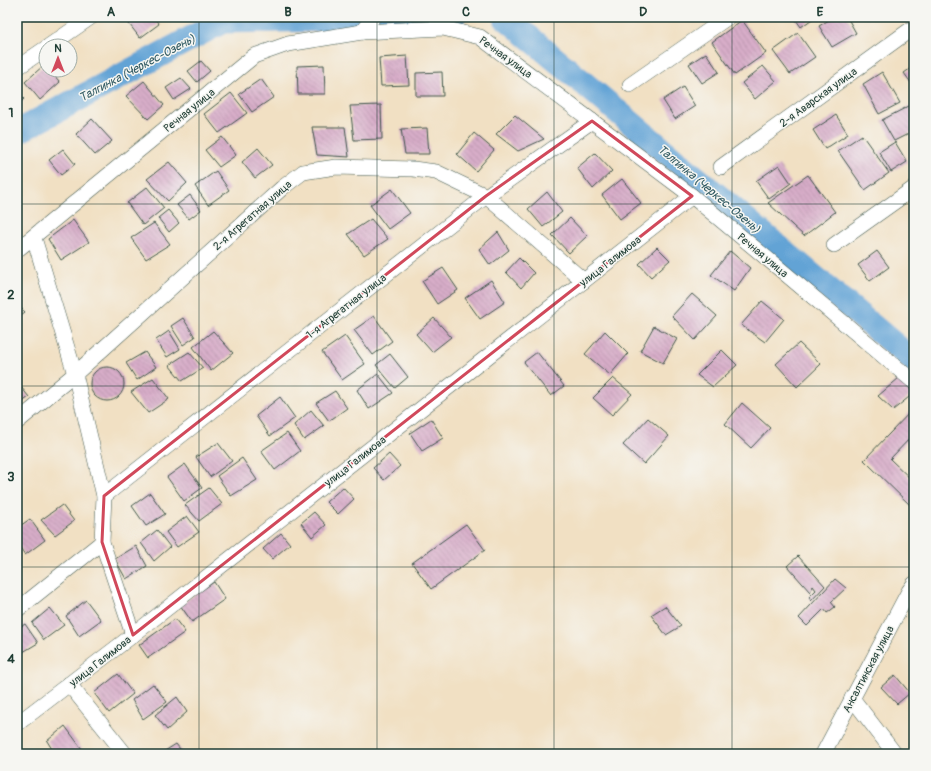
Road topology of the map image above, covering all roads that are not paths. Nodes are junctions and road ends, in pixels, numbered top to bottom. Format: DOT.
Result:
graph roads {
  1 [pos="91,17"];
  2 [pos="374,17"];
  3 [pos="728,17"];
  4 [pos="914,27"];
  5 [pos="362,32"];
  6 [pos="61,38"];
  7 [pos="38,54"];
  8 [pos="17,68"];
  9 [pos="630,85"];
  10 [pos="592,122"];
  11 [pos="721,167"];
  12 [pos="914,188"];
  13 [pos="486,196"];
  14 [pos="692,196"];
  15 [pos="34,238"];
  16 [pos="834,245"];
  17 [pos="17,250"];
  18 [pos="584,281"];
  19 [pos="75,374"];
  20 [pos="914,382"];
  21 [pos="17,422"];
  22 [pos="104,496"];
  23 [pos="102,542"];
  24 [pos="912,591"];
  25 [pos="17,610"];
  26 [pos="132,635"];
  27 [pos="69,684"];
  28 [pos="852,698"];
  29 [pos="19,718"];
  30 [pos="125,754"];
  31 [pos="823,754"];
  32 [pos="895,754"];
  1 -- 6 [label="street"];
  2 -- 5 [label="street"];
  3 -- 9 [label="street"];
  4 -- 11 [label="street, 2-я Аварская улица"];
  5 -- 10 [label="street, Речная улица"];
  5 -- 15 [label="street, Речная улица"];
  7 -- 8 [label="street"];
  10 -- 13 [label="street, 1-я Агрегатная улица"];
  10 -- 14 [label="street, Речная улица"];
  12 -- 16 [label="street"];
  13 -- 18 [label="street, 2-я Агрегатная улица"];
  13 -- 19 [label="street, 2-я Агрегатная улица"];
  13 -- 22 [label="street, 1-я Агрегатная улица"];
  14 -- 18 [label="street, улица Галимова"];
  14 -- 20 [label="street, Речная улица"];
  15 -- 17 [label="street, Речная улица"];
  15 -- 19 [label="street"];
  18 -- 26 [label="street, улица Галимова"];
  19 -- 21 [label="street, 2-я Агрегатная улица"];
  19 -- 22 [label="street"];
  22 -- 23 [label="street"];
  23 -- 25 [label="street"];
  23 -- 26 [label="street"];
  24 -- 28 [label="street, Ансалтинская улица"];
  26 -- 27 [label="street, улица Галимова"];
  27 -- 29 [label="street, улица Галимова"];
  27 -- 30 [label="street"];
  28 -- 31 [label="street, Ансалтинская улица"];
  28 -- 32 [label="street"];
}
